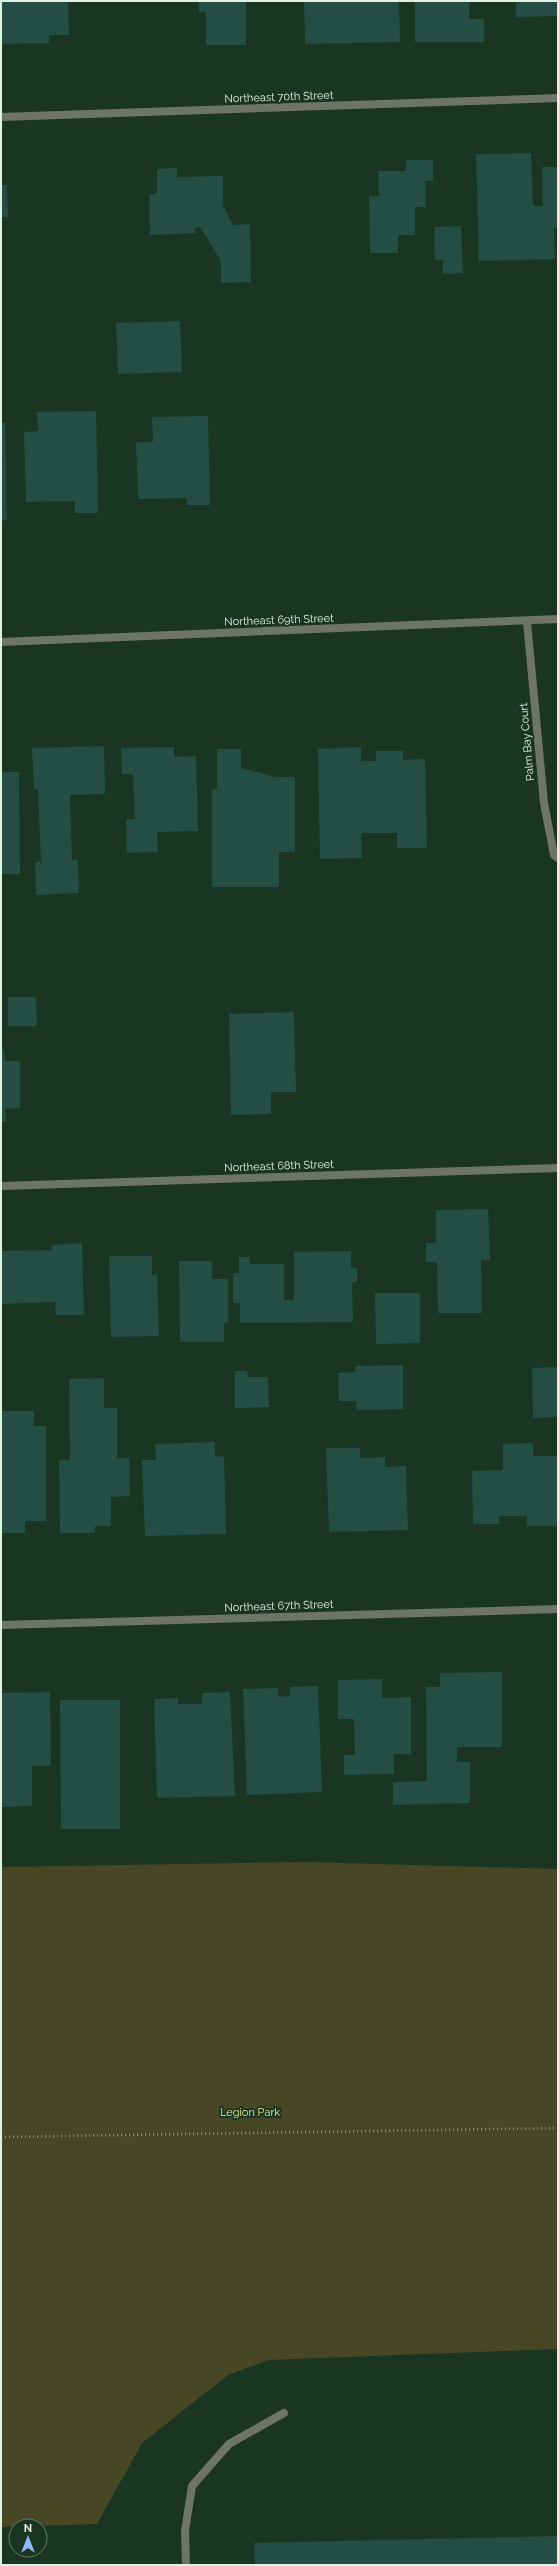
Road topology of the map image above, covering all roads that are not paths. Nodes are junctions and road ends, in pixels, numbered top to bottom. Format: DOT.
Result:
graph roads {
  1 [pos="558,98"];
  2 [pos="1,117"];
  3 [pos="558,619"];
  4 [pos="527,622"];
  5 [pos="1,642"];
  6 [pos="558,858"];
  7 [pos="558,1168"];
  8 [pos="1,1186"];
  9 [pos="558,1609"];
  10 [pos="1,1625"];
  11 [pos="284,2413"];
  12 [pos="186,2565"];
  1 -- 2 [label="street, Northeast 70th Street"];
  3 -- 4 [label="street, Northeast 69th Street"];
  4 -- 5 [label="street, Northeast 69th Street"];
  4 -- 6 [label="street, Palm Bay Court"];
  7 -- 8 [label="street, Northeast 68th Street"];
  9 -- 10 [label="street, Northeast 67th Street"];
  11 -- 12 [label="street"];
}
